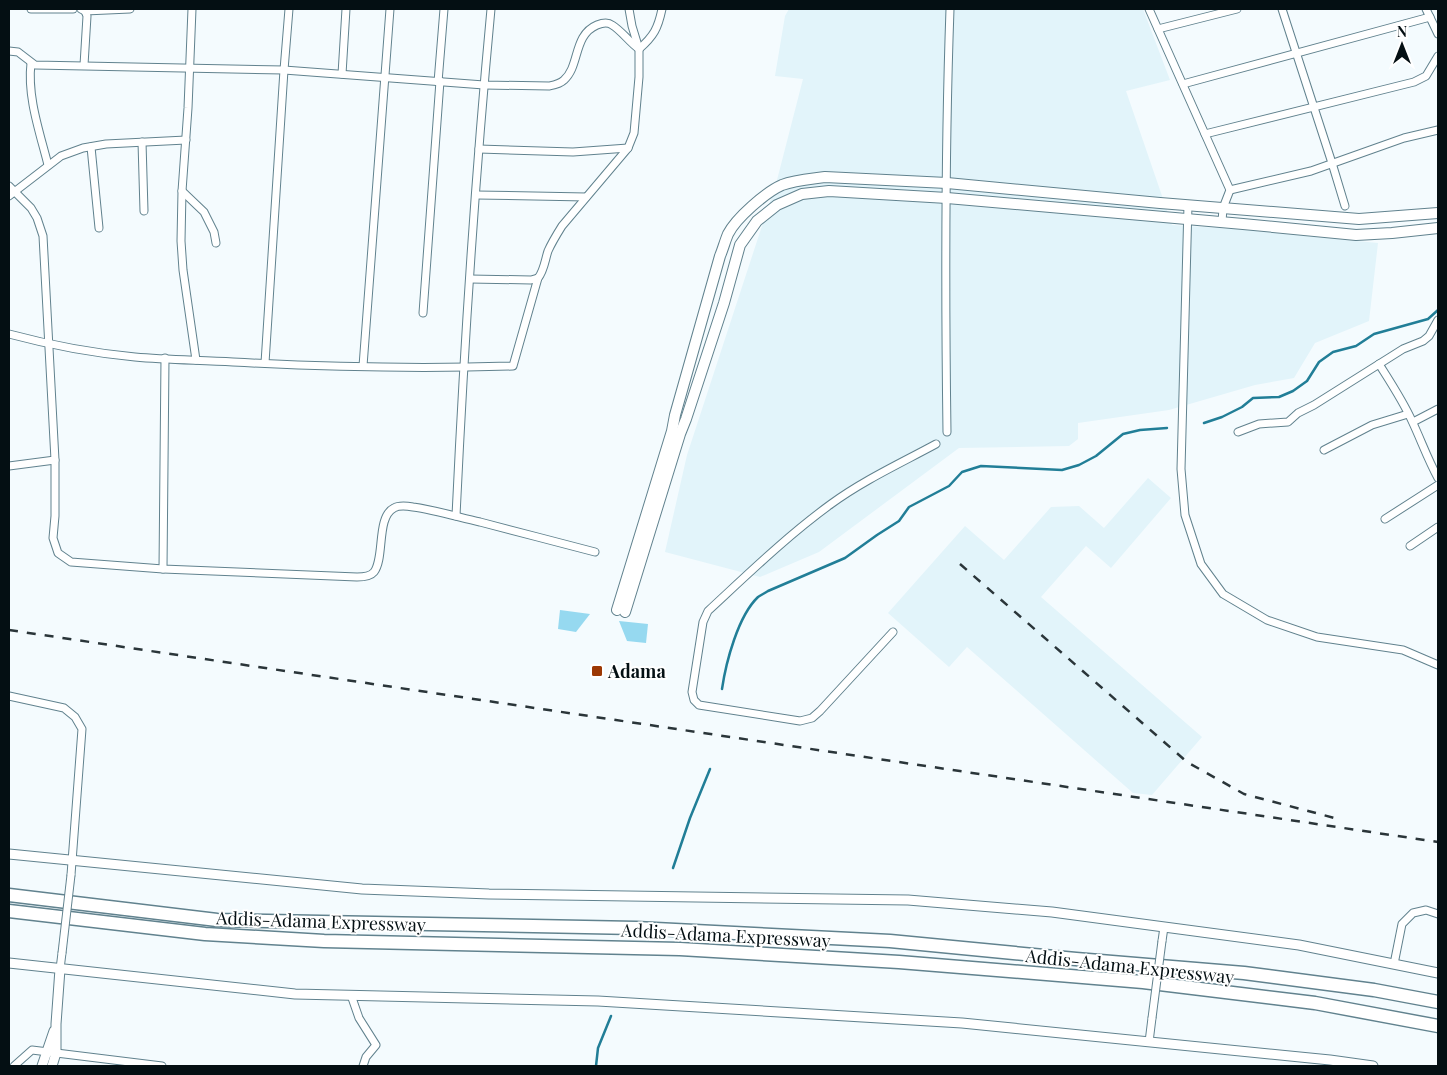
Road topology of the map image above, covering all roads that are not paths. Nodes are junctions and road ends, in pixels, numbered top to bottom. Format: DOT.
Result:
graph roads {
  1 [pos="31,9"];
  2 [pos="72,9"];
  3 [pos="192,9"];
  4 [pos="289,9"];
  5 [pos="346,9"];
  6 [pos="390,9"];
  7 [pos="444,9"];
  8 [pos="491,9"];
  9 [pos="629,9"];
  10 [pos="662,9"];
  11 [pos="950,9"];
  12 [pos="1149,9"];
  13 [pos="1237,9"];
  14 [pos="1282,9"];
  15 [pos="1426,9"];
  16 [pos="83,10"];
  17 [pos="130,10"];
  18 [pos="1430,17"];
  19 [pos="1158,30"];
  20 [pos="1438,34"];
  21 [pos="639,49"];
  22 [pos="9,51"];
  23 [pos="1297,53"];
  24 [pos="1438,56"];
  25 [pos="31,63"];
  26 [pos="84,66"];
  27 [pos="190,68"];
  28 [pos="284,70"];
  29 [pos="342,74"];
  30 [pos="384,77"];
  31 [pos="439,81"];
  32 [pos="1183,84"];
  33 [pos="484,85"];
  34 [pos="1314,107"];
  35 [pos="1438,130"];
  36 [pos="1205,134"];
  37 [pos="186,140"];
  38 [pos="142,142"];
  39 [pos="91,147"];
  40 [pos="628,148"];
  41 [pos="479,149"];
  42 [pos="1332,163"];
  43 [pos="48,166"];
  44 [pos="947,184"];
  45 [pos="1230,190"];
  46 [pos="10,191"];
  47 [pos="182,192"];
  48 [pos="476,195"];
  49 [pos="586,197"];
  50 [pos="947,198"];
  51 [pos="1188,205"];
  52 [pos="1345,206"];
  53 [pos="1223,208"];
  54 [pos="144,211"];
  55 [pos="1438,213"];
  56 [pos="1188,219"];
  57 [pos="1222,222"];
  58 [pos="99,228"];
  59 [pos="1438,228"];
  60 [pos="216,243"];
  61 [pos="538,278"];
  62 [pos="470,279"];
  63 [pos="422,313"];
  64 [pos="1438,320"];
  65 [pos="9,334"];
  66 [pos="48,343"];
  67 [pos="165,358"];
  68 [pos="196,360"];
  69 [pos="265,363"];
  70 [pos="1379,364"];
  71 [pos="363,366"];
  72 [pos="463,368"];
  73 [pos="1438,409"];
  74 [pos="1408,414"];
  75 [pos="1413,422"];
  76 [pos="947,432"];
  77 [pos="1238,432"];
  78 [pos="936,444"];
  79 [pos="1324,450"];
  80 [pos="56,460"];
  81 [pos="9,466"];
  82 [pos="1438,478"];
  83 [pos="1438,485"];
  84 [pos="456,516"];
  85 [pos="1385,519"];
  86 [pos="1438,527"];
  87 [pos="1410,546"];
  88 [pos="595,552"];
  89 [pos="163,569"];
  90 [pos="893,632"];
  91 [pos="1438,665"];
  92 [pos="9,696"];
  93 [pos="9,854"];
  94 [pos="73,860"];
  95 [pos="9,895"];
  96 [pos="9,912"];
  97 [pos="1438,914"];
  98 [pos="1164,927"];
  99 [pos="9,963"];
  100 [pos="1394,964"];
  101 [pos="60,968"];
  102 [pos="1438,973"];
  103 [pos="351,995"];
  104 [pos="1438,1002"];
  105 [pos="1438,1026"];
  106 [pos="1149,1042"];
  107 [pos="52,1052"];
  108 [pos="14,1066"];
  109 [pos="42,1066"];
  110 [pos="52,1066"];
  111 [pos="162,1066"];
  112 [pos="363,1066"];
  113 [pos="1373,1066"];
  1 -- 2 [label="street"];
  3 -- 27 [label="street"];
  4 -- 28 [label="street"];
  5 -- 29 [label="street"];
  6 -- 30 [label="street"];
  7 -- 31 [label="street"];
  8 -- 33 [label="street"];
  9 -- 21 [label="street"];
  10 -- 21 [label="street"];
  11 -- 44 [label="street"];
  12 -- 19 [label="street"];
  13 -- 19 [label="street"];
  14 -- 23 [label="street"];
  15 -- 18 [label="street"];
  16 -- 17 [label="street"];
  16 -- 26 [label="street"];
  18 -- 20 [label="street"];
  18 -- 23 [label="street"];
  19 -- 32 [label="street"];
  21 -- 33 [label="street"];
  21 -- 40 [label="street"];
  22 -- 25 [label="street"];
  23 -- 32 [label="street"];
  23 -- 34 [label="street"];
  24 -- 34 [label="street"];
  25 -- 26 [label="street"];
  25 -- 43 [label="street"];
  26 -- 27 [label="street"];
  27 -- 28 [label="street"];
  27 -- 37 [label="street"];
  28 -- 29 [label="street"];
  28 -- 69 [label="street"];
  29 -- 30 [label="street"];
  30 -- 31 [label="street"];
  30 -- 71 [label="street"];
  31 -- 33 [label="street"];
  31 -- 63 [label="street"];
  32 -- 36 [label="street"];
  33 -- 41 [label="street"];
  34 -- 36 [label="street"];
  34 -- 42 [label="street"];
  35 -- 42 [label="street"];
  36 -- 45 [label="street"];
  37 -- 38 [label="street"];
  37 -- 47 [label="street"];
  38 -- 39 [label="street"];
  38 -- 54 [label="street"];
  39 -- 43 [label="street"];
  39 -- 58 [label="street"];
  40 -- 41 [label="street"];
  40 -- 49 [label="street"];
  41 -- 48 [label="street"];
  42 -- 45 [label="street"];
  42 -- 52 [label="street"];
  43 -- 46 [label="street"];
  44 -- 50 [label="street"];
  44 -- 50 [label="main road"];
  44 -- 51 [label="main road"];
  45 -- 53 [label="street"];
  46 -- 66 [label="street"];
  47 -- 60 [label="street"];
  47 -- 68 [label="street"];
  48 -- 49 [label="street"];
  48 -- 62 [label="street"];
  49 -- 61 [label="street"];
  50 -- 56 [label="main road"];
  50 -- 76 [label="street"];
  51 -- 53 [label="main road"];
  51 -- 56 [label="street"];
  53 -- 55 [label="main road"];
  53 -- 57 [label="street"];
  56 -- 57 [label="main road"];
  56 -- 91 [label="street"];
  57 -- 59 [label="main road"];
  61 -- 62 [label="street"];
  61 -- 72 [label="street"];
  62 -- 72 [label="street"];
  64 -- 70 [label="street"];
  65 -- 66 [label="street"];
  66 -- 67 [label="street"];
  66 -- 80 [label="street"];
  67 -- 68 [label="street"];
  67 -- 89 [label="street"];
  68 -- 69 [label="street"];
  69 -- 71 [label="street"];
  70 -- 74 [label="street"];
  70 -- 77 [label="street"];
  71 -- 72 [label="street"];
  72 -- 84 [label="street"];
  73 -- 75 [label="street"];
  74 -- 75 [label="street"];
  74 -- 79 [label="street"];
  75 -- 82 [label="street"];
  78 -- 90 [label="street"];
  80 -- 81 [label="street"];
  80 -- 89 [label="street"];
  83 -- 85 [label="street"];
  84 -- 88 [label="street"];
  84 -- 89 [label="street"];
  86 -- 87 [label="street"];
  92 -- 94 [label="street"];
  93 -- 94 [label="street"];
  94 -- 98 [label="street"];
  94 -- 101 [label="street, bridge"];
  95 -- 104 [label="highway, Addis-Adama Expressway"];
  96 -- 105 [label="highway, Addis-Adama Expressway"];
  97 -- 100 [label="street"];
  98 -- 100 [label="street"];
  98 -- 106 [label="street, bridge"];
  99 -- 101 [label="street"];
  100 -- 102 [label="street"];
  101 -- 103 [label="street"];
  101 -- 107 [label="street"];
  103 -- 106 [label="street"];
  103 -- 112 [label="street"];
  106 -- 113 [label="street"];
  107 -- 108 [label="street"];
  107 -- 109 [label="street"];
  107 -- 110 [label="street"];
  107 -- 111 [label="street"];
}
